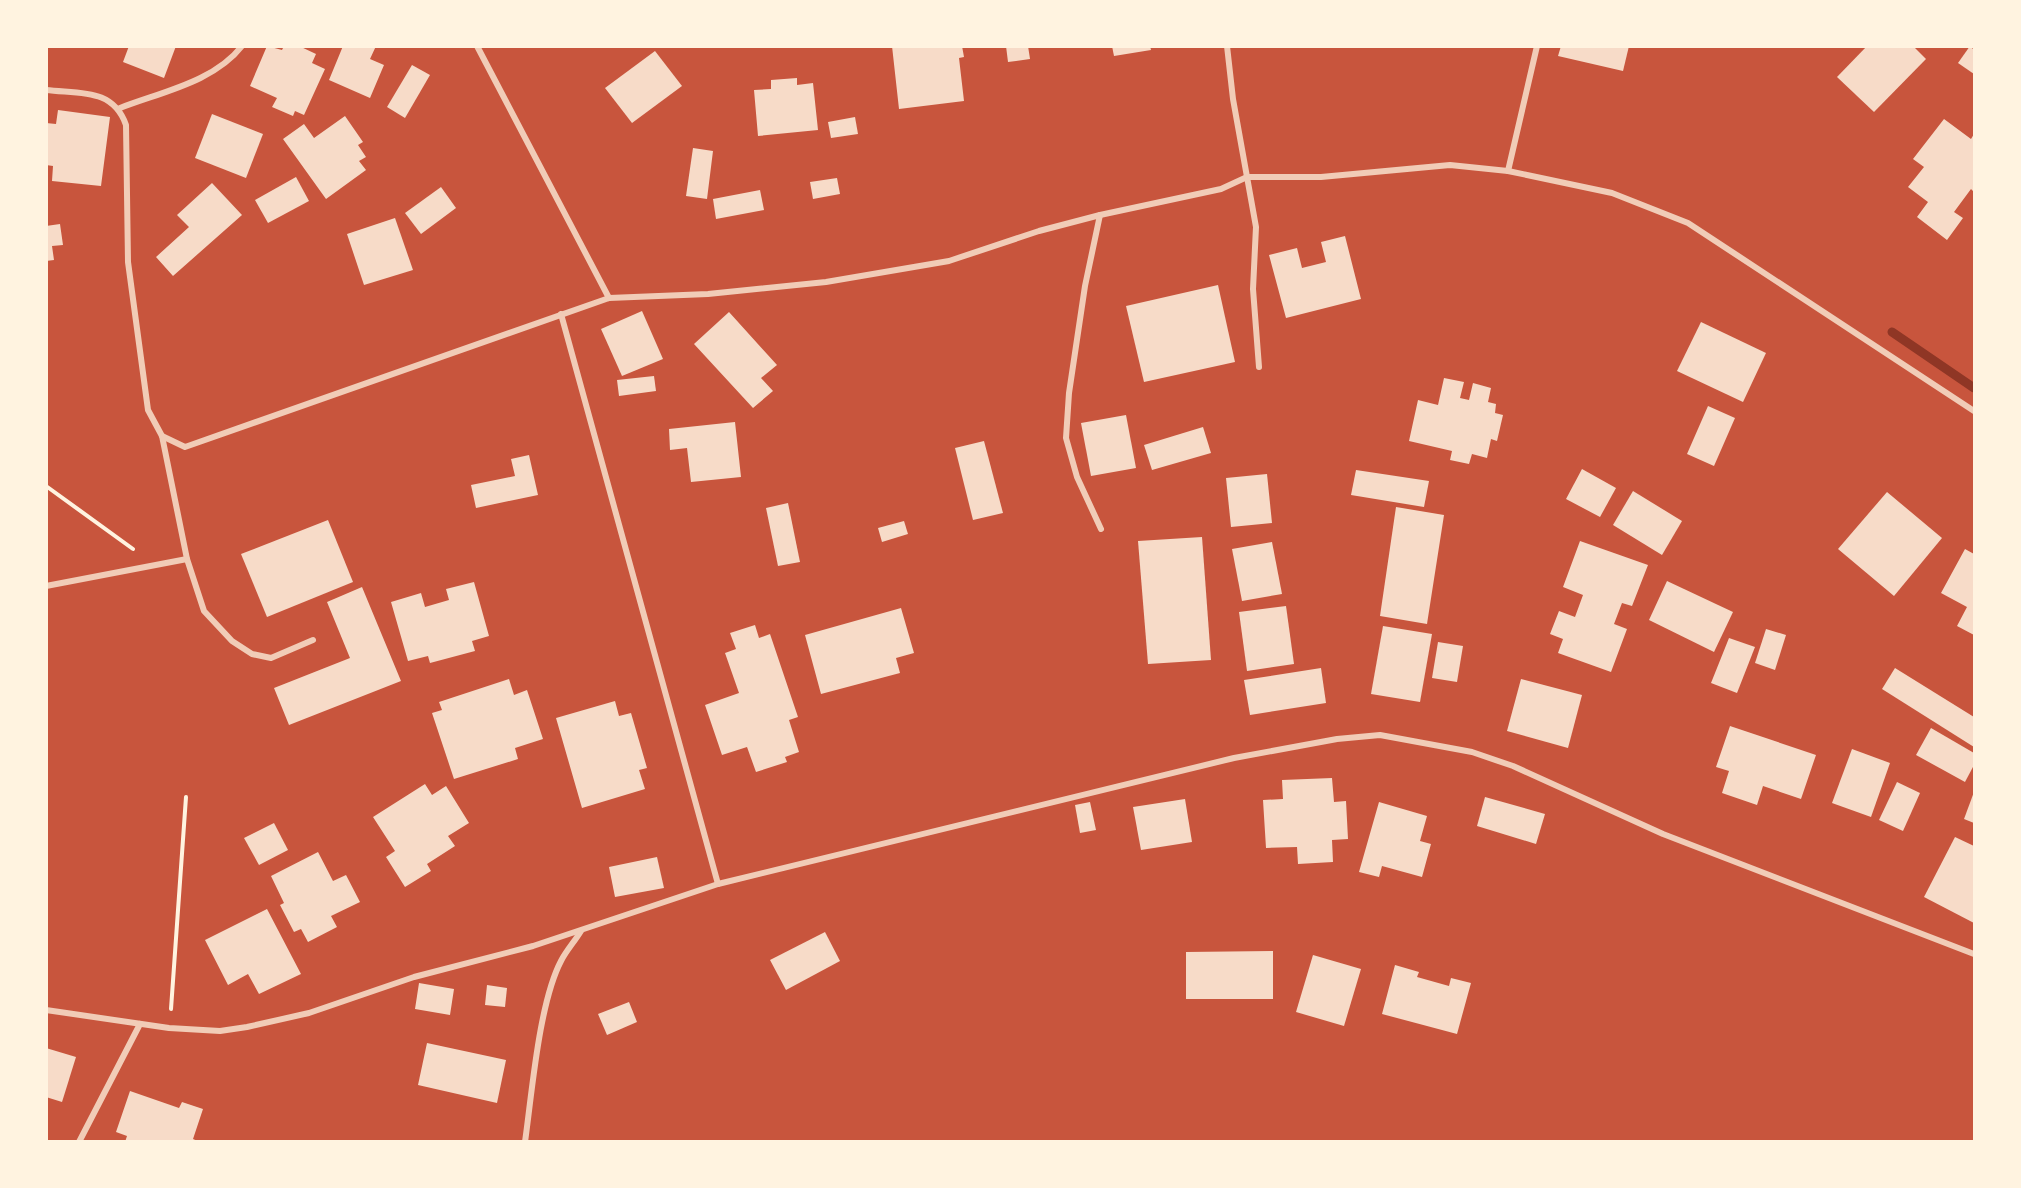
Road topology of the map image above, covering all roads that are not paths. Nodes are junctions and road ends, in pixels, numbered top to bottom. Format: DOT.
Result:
graph roads {
  1 [pos="242,46"];
  2 [pos="477,46"];
  3 [pos="1227,46"];
  4 [pos="1537,46"];
  5 [pos="46,90"];
  6 [pos="120,108"];
  7 [pos="1508,171"];
  8 [pos="1247,177"];
  9 [pos="1100,215"];
  10 [pos="609,298"];
  11 [pos="561,314"];
  12 [pos="1259,367"];
  13 [pos="1974,411"];
  14 [pos="162,436"];
  15 [pos="1101,529"];
  16 [pos="187,559"];
  17 [pos="46,586"];
  18 [pos="313,640"];
  19 [pos="718,884"];
  20 [pos="581,931"];
  21 [pos="1974,954"];
  22 [pos="46,1010"];
  23 [pos="140,1024"];
  24 [pos="79,1142"];
  25 [pos="525,1142"];
  1 -- 6 [label="street"];
  2 -- 10 [label="street"];
  3 -- 8 [label="street"];
  4 -- 7 [label="street"];
  5 -- 6 [label="street"];
  6 -- 14 [label="street"];
  7 -- 8 [label="street"];
  7 -- 13 [label="street"];
  8 -- 9 [label="street"];
  8 -- 12 [label="street"];
  9 -- 10 [label="street"];
  9 -- 15 [label="street"];
  10 -- 11 [label="street"];
  11 -- 14 [label="street"];
  11 -- 19 [label="street"];
  14 -- 16 [label="street"];
  16 -- 17 [label="street"];
  16 -- 18 [label="street"];
  19 -- 20 [label="street"];
  19 -- 21 [label="street"];
  20 -- 23 [label="street"];
  20 -- 25 [label="street"];
  22 -- 23 [label="street"];
  23 -- 24 [label="street"];
}
